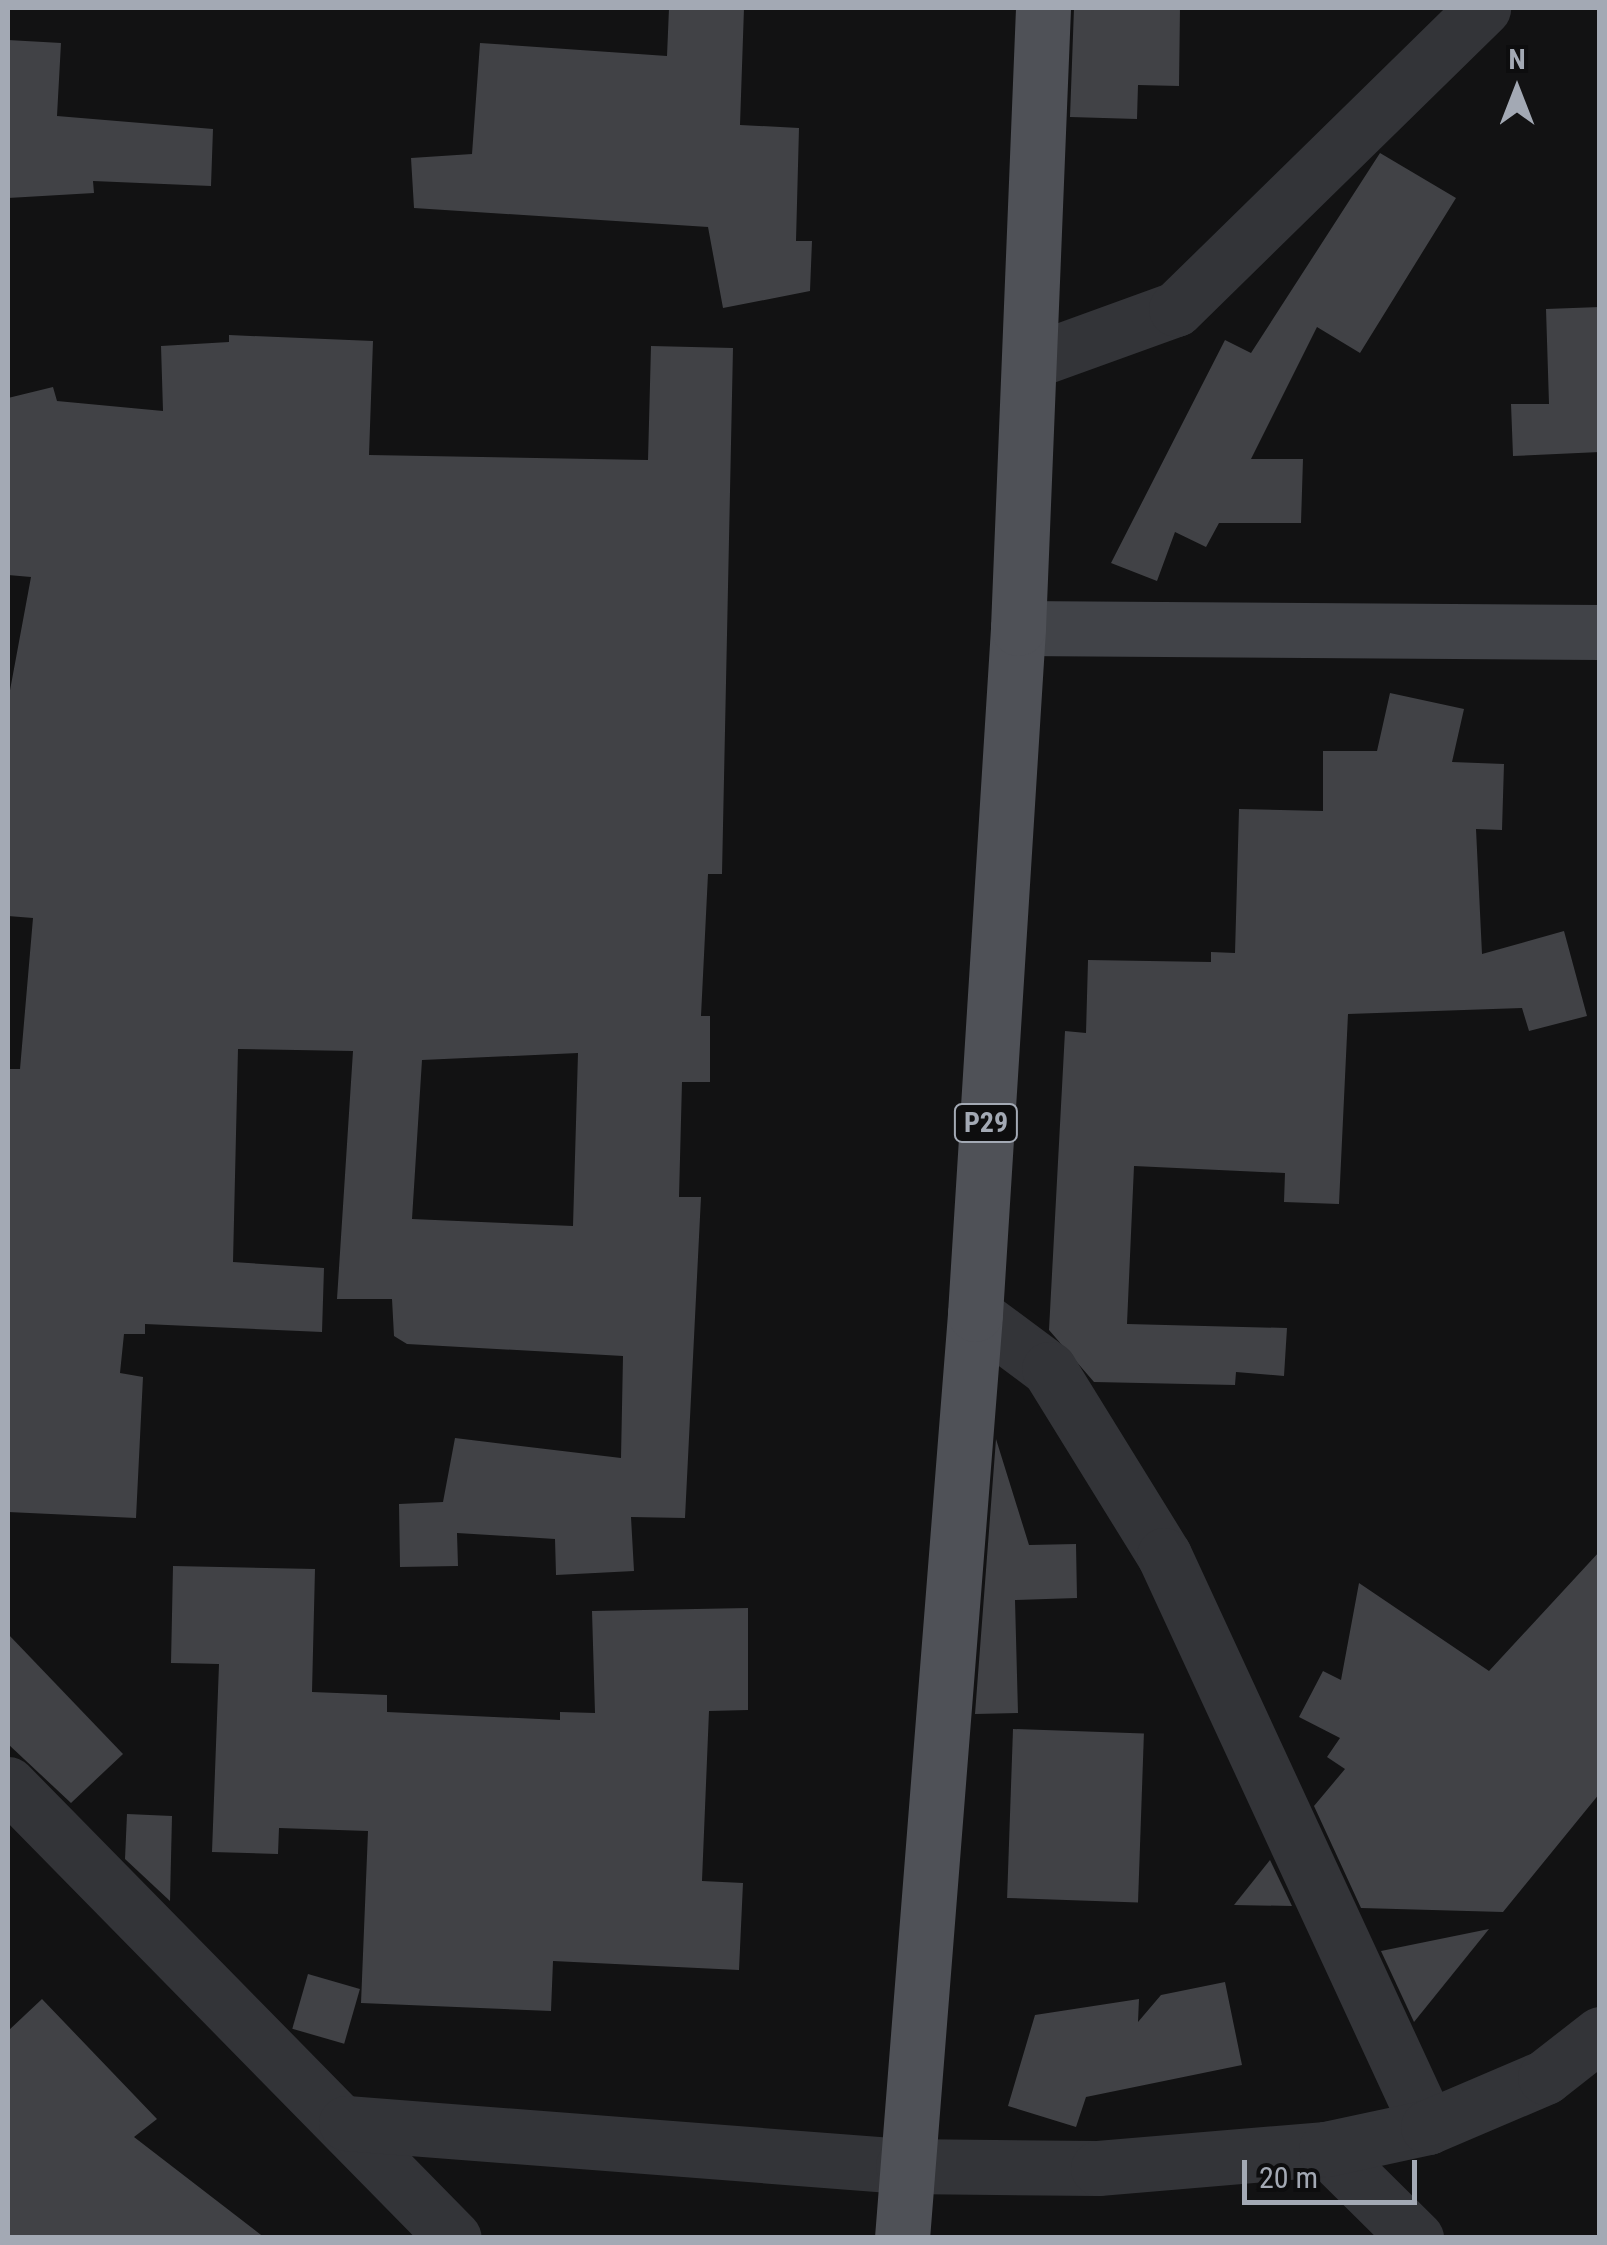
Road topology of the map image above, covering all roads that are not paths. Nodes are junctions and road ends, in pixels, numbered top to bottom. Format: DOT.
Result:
graph roads {
  1 [pos="1043,8"];
  2 [pos="1483,8"];
  3 [pos="1032,361"];
  4 [pos="1018,628"];
  5 [pos="1600,632"];
  6 [pos="975,1314"];
  7 [pos="12,1798"];
  8 [pos="1600,2034"];
  9 [pos="346,2123"];
  10 [pos="1428,2127"];
  11 [pos="1326,2149"];
  12 [pos="904,2166"];
  13 [pos="454,2238"];
  14 [pos="902,2238"];
  15 [pos="1416,2238"];
  1 -- 3 [label="main road, P29"];
  2 -- 3 [label="street"];
  3 -- 4 [label="main road, P29"];
  4 -- 5 [label="main road"];
  4 -- 6 [label="main road, P29"];
  6 -- 10 [label="street"];
  6 -- 12 [label="main road, P29"];
  7 -- 9 [label="street"];
  8 -- 10 [label="street"];
  9 -- 12 [label="street"];
  9 -- 13 [label="street"];
  10 -- 11 [label="street"];
  11 -- 12 [label="street"];
  11 -- 15 [label="street"];
  12 -- 14 [label="main road, P29"];
}
